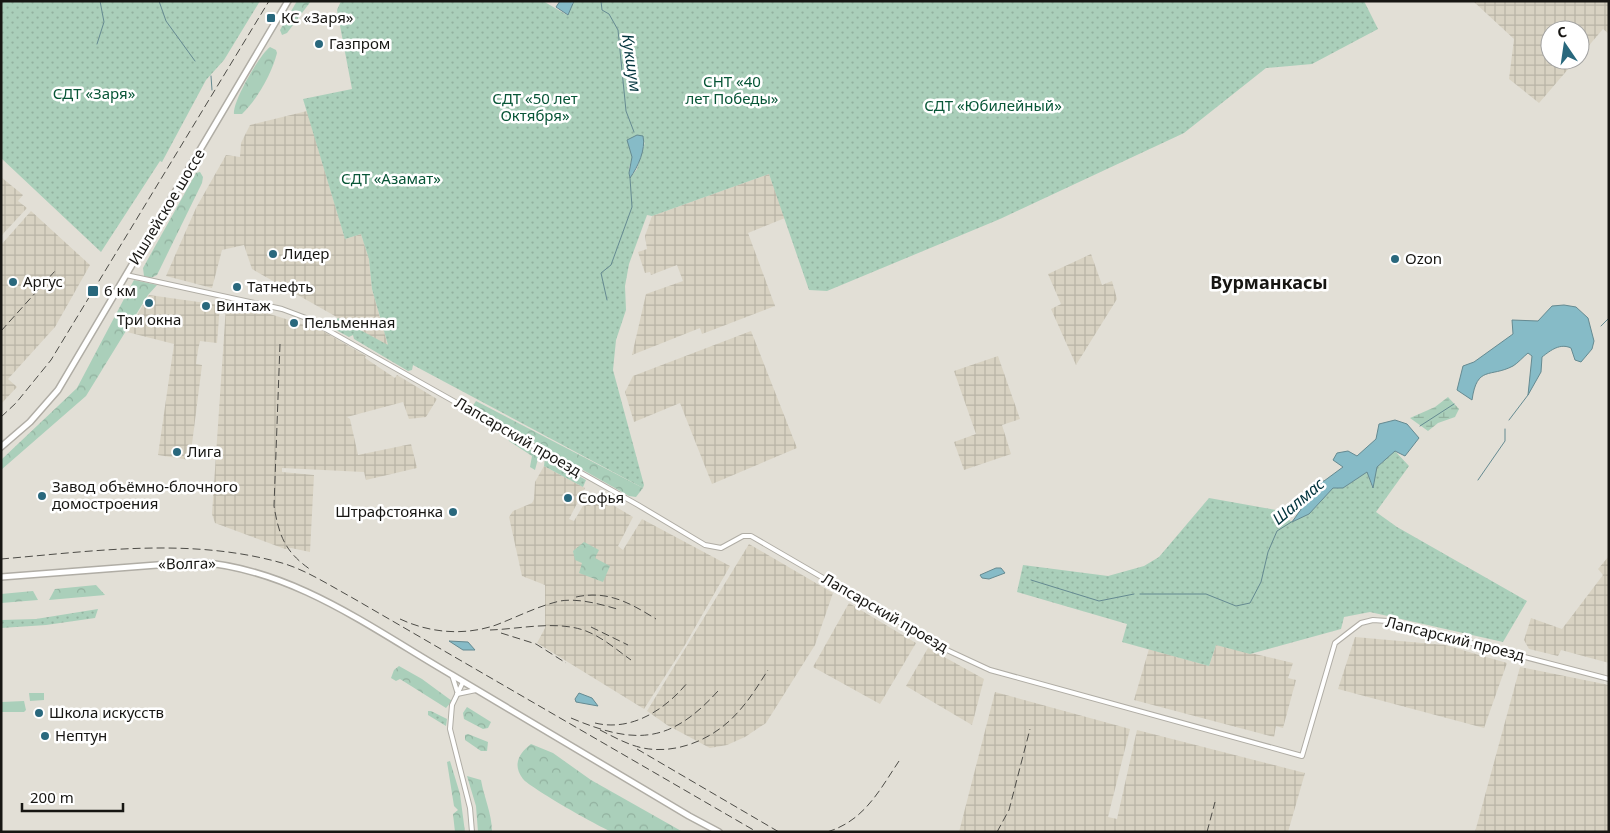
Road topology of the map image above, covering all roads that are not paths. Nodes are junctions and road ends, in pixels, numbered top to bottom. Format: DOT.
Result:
graph roads {
  1 [pos="288,1"];
  2 [pos="126,275"];
  3 [pos="1,447"];
  4 [pos="1,577"];
  5 [pos="452,675"];
  6 [pos="1609,679"];
  7 [pos="463,682"];
  8 [pos="476,690"];
  9 [pos="457,694"];
  10 [pos="472,832"];
  11 [pos="719,832"];
  1 -- 2 [label="main road, Ишлейское шоссе"];
  2 -- 3 [label="main road, Ишлейское шоссе"];
  2 -- 6 [label="street, Лапсарский проезд"];
  4 -- 5 [label="main road, «Волга»"];
  5 -- 7 [label="main road, «Волга»"];
  5 -- 9 [label="street"];
  7 -- 8 [label="main road, «Волга»"];
  7 -- 9 [label="street"];
  8 -- 9 [label="street"];
  8 -- 11 [label="main road, «Волга»"];
  9 -- 10 [label="street"];
}
